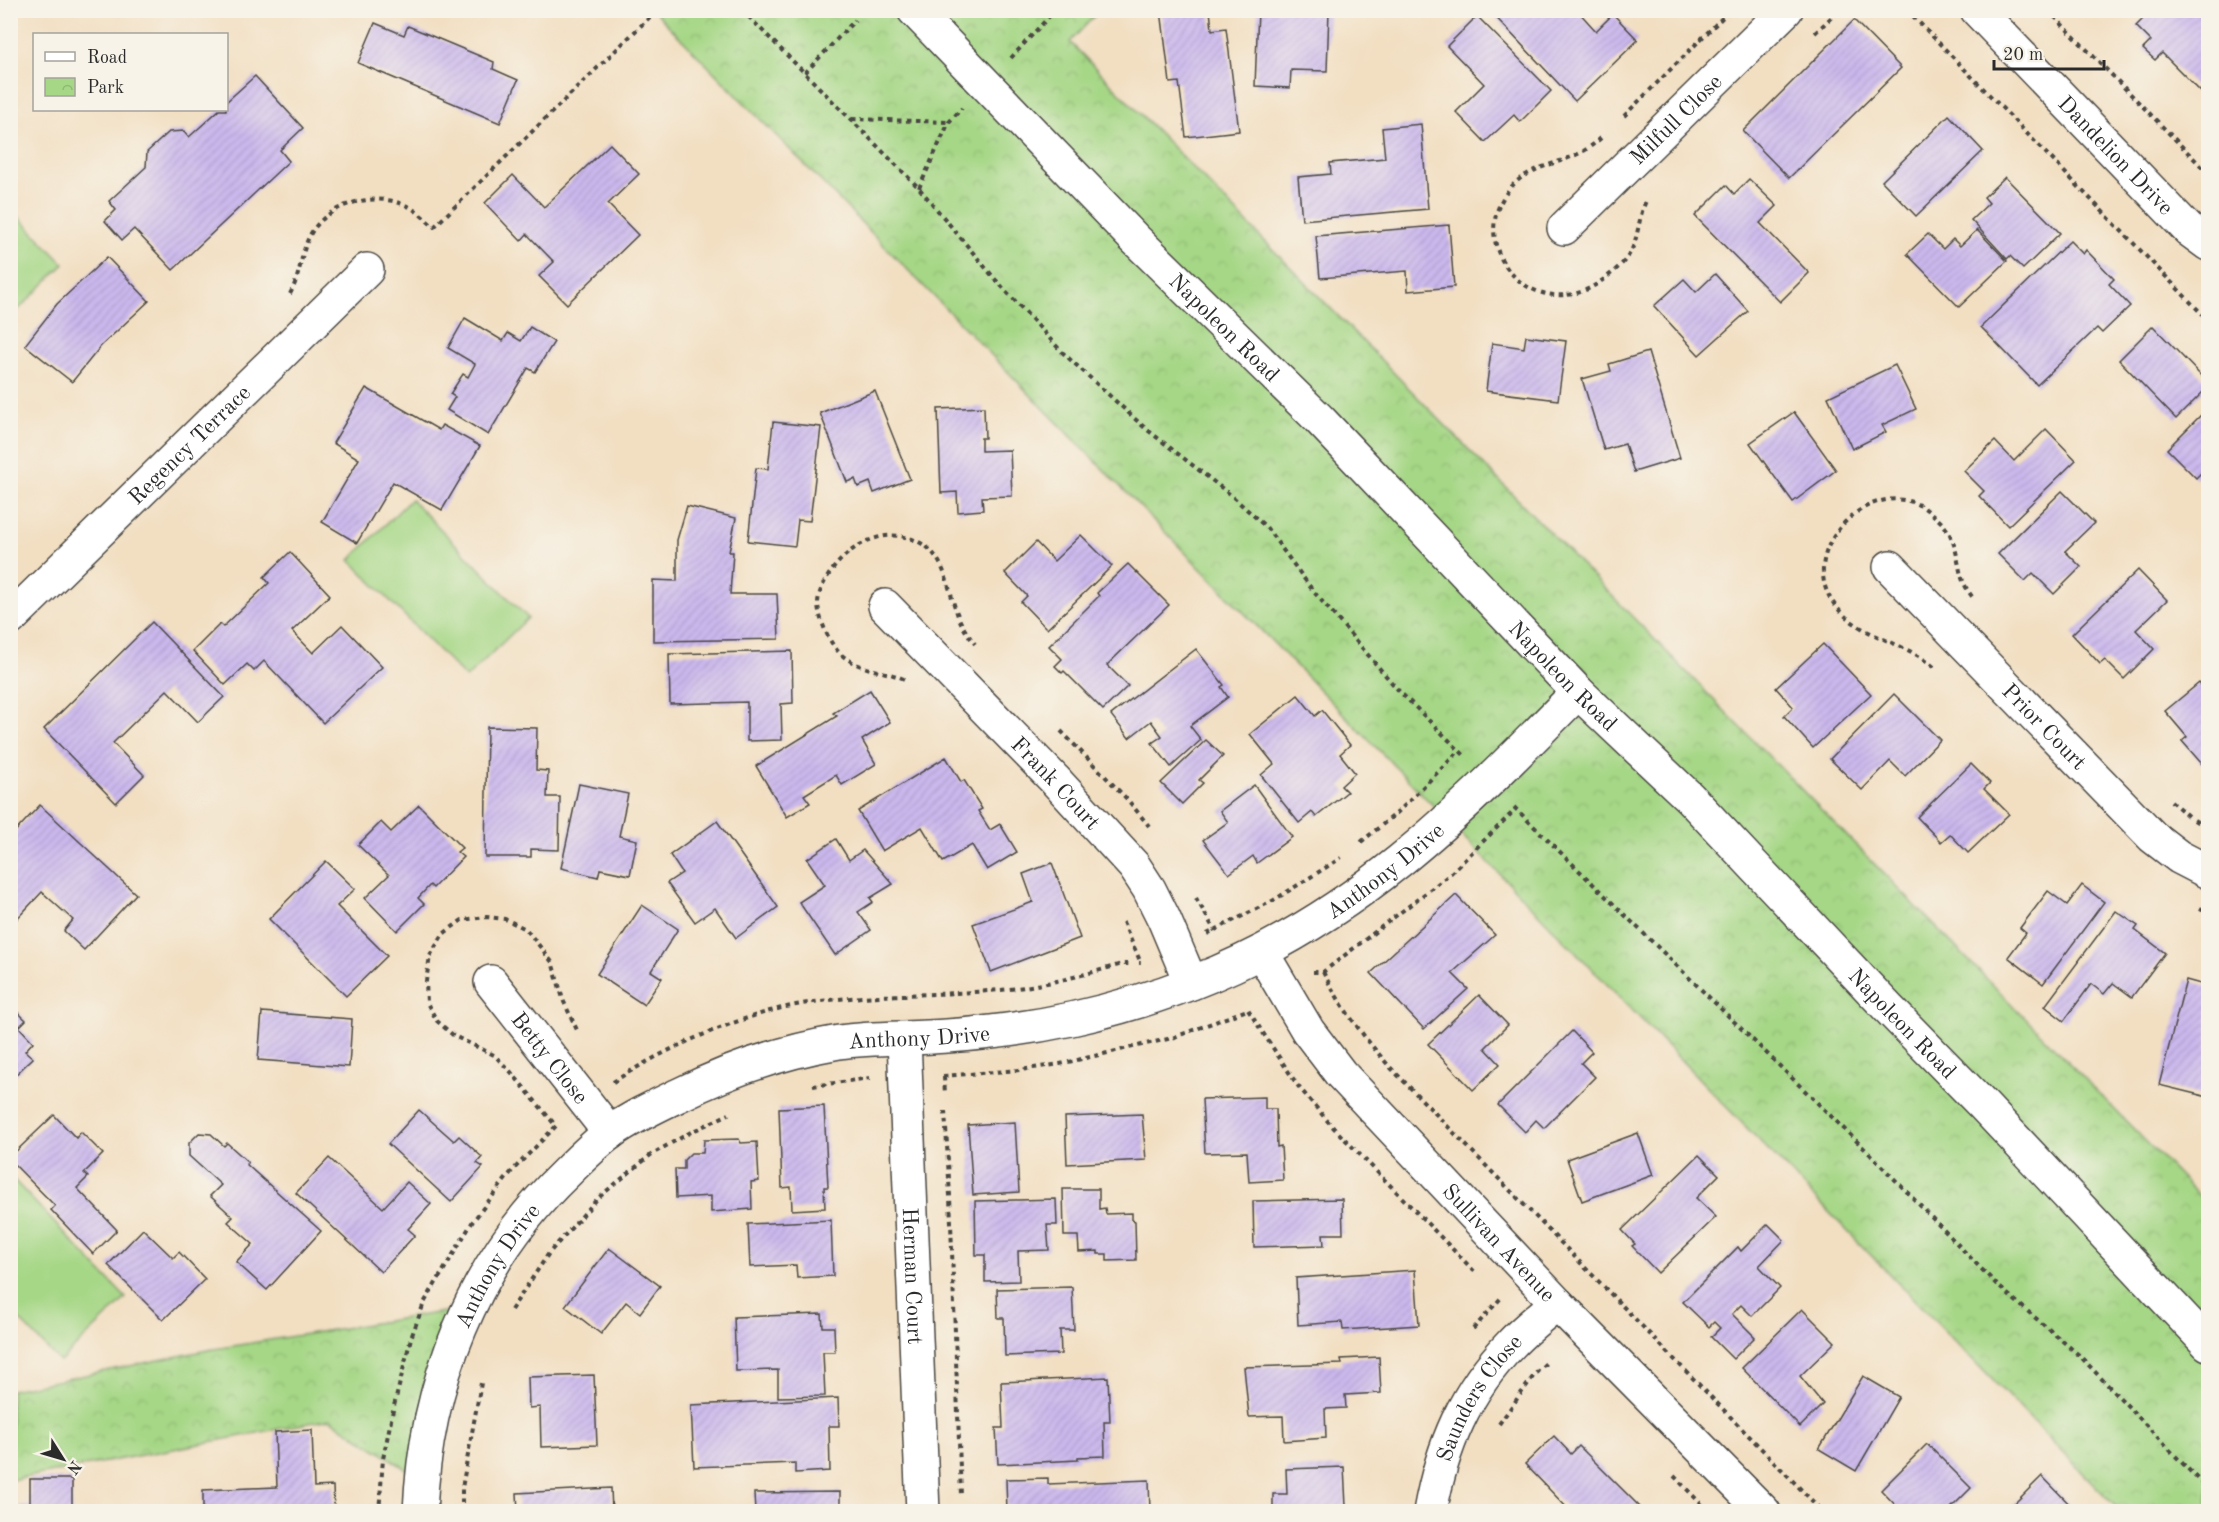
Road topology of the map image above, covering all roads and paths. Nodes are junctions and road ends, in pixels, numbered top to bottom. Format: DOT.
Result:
graph roads {
  1 [pos="657,10"];
  2 [pos="914,10"];
  3 [pos="1055,10"];
  4 [pos="1786,10"];
  5 [pos="1907,10"];
  6 [pos="1977,10"];
  7 [pos="2048,10"];
  8 [pos="855,20"];
  9 [pos="1004,66"];
  10 [pos="805,73"];
  11 [pos="965,104"];
  12 [pos="852,119"];
  13 [pos="949,122"];
  14 [pos="2208,173"];
  15 [pos="918,189"];
  16 [pos="434,227"];
  17 [pos="1564,228"];
  18 [pos="2208,244"];
  19 [pos="367,270"];
  20 [pos="2208,320"];
  21 [pos="1890,567"];
  22 [pos="885,606"];
  23 [pos="10,619"];
  24 [pos="1578,692"];
  25 [pos="1459,751"];
  26 [pos="1516,809"];
  27 [pos="1354,848"];
  28 [pos="1347,854"];
  29 [pos="2208,872"];
  30 [pos="1201,937"];
  31 [pos="1262,952"];
  32 [pos="1312,971"];
  33 [pos="1323,972"];
  34 [pos="491,982"];
  35 [pos="1191,983"];
  36 [pos="904,1039"];
  37 [pos="873,1076"];
  38 [pos="944,1077"];
  39 [pos="807,1087"];
  40 [pos="731,1113"];
  41 [pos="610,1133"];
  42 [pos="1557,1303"];
  43 [pos="506,1318"];
  44 [pos="2208,1344"];
  45 [pos="1555,1354"];
  46 [pos="481,1382"];
  47 [pos="1497,1427"];
  48 [pos="961,1500"];
  49 [pos="420,1512"];
  50 [pos="462,1512"];
  51 [pos="923,1512"];
  52 [pos="1431,1512"];
  53 [pos="1764,1512"];
  54 [pos="1823,1512"];
  1 -- 16 [label="path"];
  2 -- 24 [label="street, Napoleon Road"];
  3 -- 9 [label="path"];
  4 -- 17 [label="street, Milfull Close"];
  5 -- 20 [label="path"];
  6 -- 18 [label="street, Dandelion Drive"];
  7 -- 14 [label="path"];
  8 -- 10 [label="path"];
  11 -- 13 [label="path"];
  12 -- 13 [label="path"];
  13 -- 15 [label="path"];
  19 -- 23 [label="street, Regency Terrace"];
  21 -- 29 [label="street, Prior Court"];
  22 -- 35 [label="street, Frank Court"];
  24 -- 31 [label="street, Anthony Drive"];
  24 -- 44 [label="street, Napoleon Road"];
  25 -- 27 [label="path"];
  26 -- 33 [label="path"];
  28 -- 30 [label="path"];
  31 -- 35 [label="street, Anthony Drive"];
  31 -- 42 [label="street, Sullivan Avenue"];
  32 -- 33 [label="path"];
  33 -- 54 [label="path"];
  34 -- 41 [label="street, Betty Close"];
  35 -- 36 [label="street, Anthony Drive"];
  36 -- 41 [label="street, Anthony Drive"];
  36 -- 51 [label="street, Herman Court"];
  37 -- 39 [label="path"];
  38 -- 48 [label="path"];
  40 -- 43 [label="path"];
  41 -- 49 [label="street, Anthony Drive"];
  42 -- 52 [label="street, Saunders Close"];
  42 -- 53 [label="street, Sullivan Avenue"];
  45 -- 47 [label="path"];
  46 -- 50 [label="path"];
}
